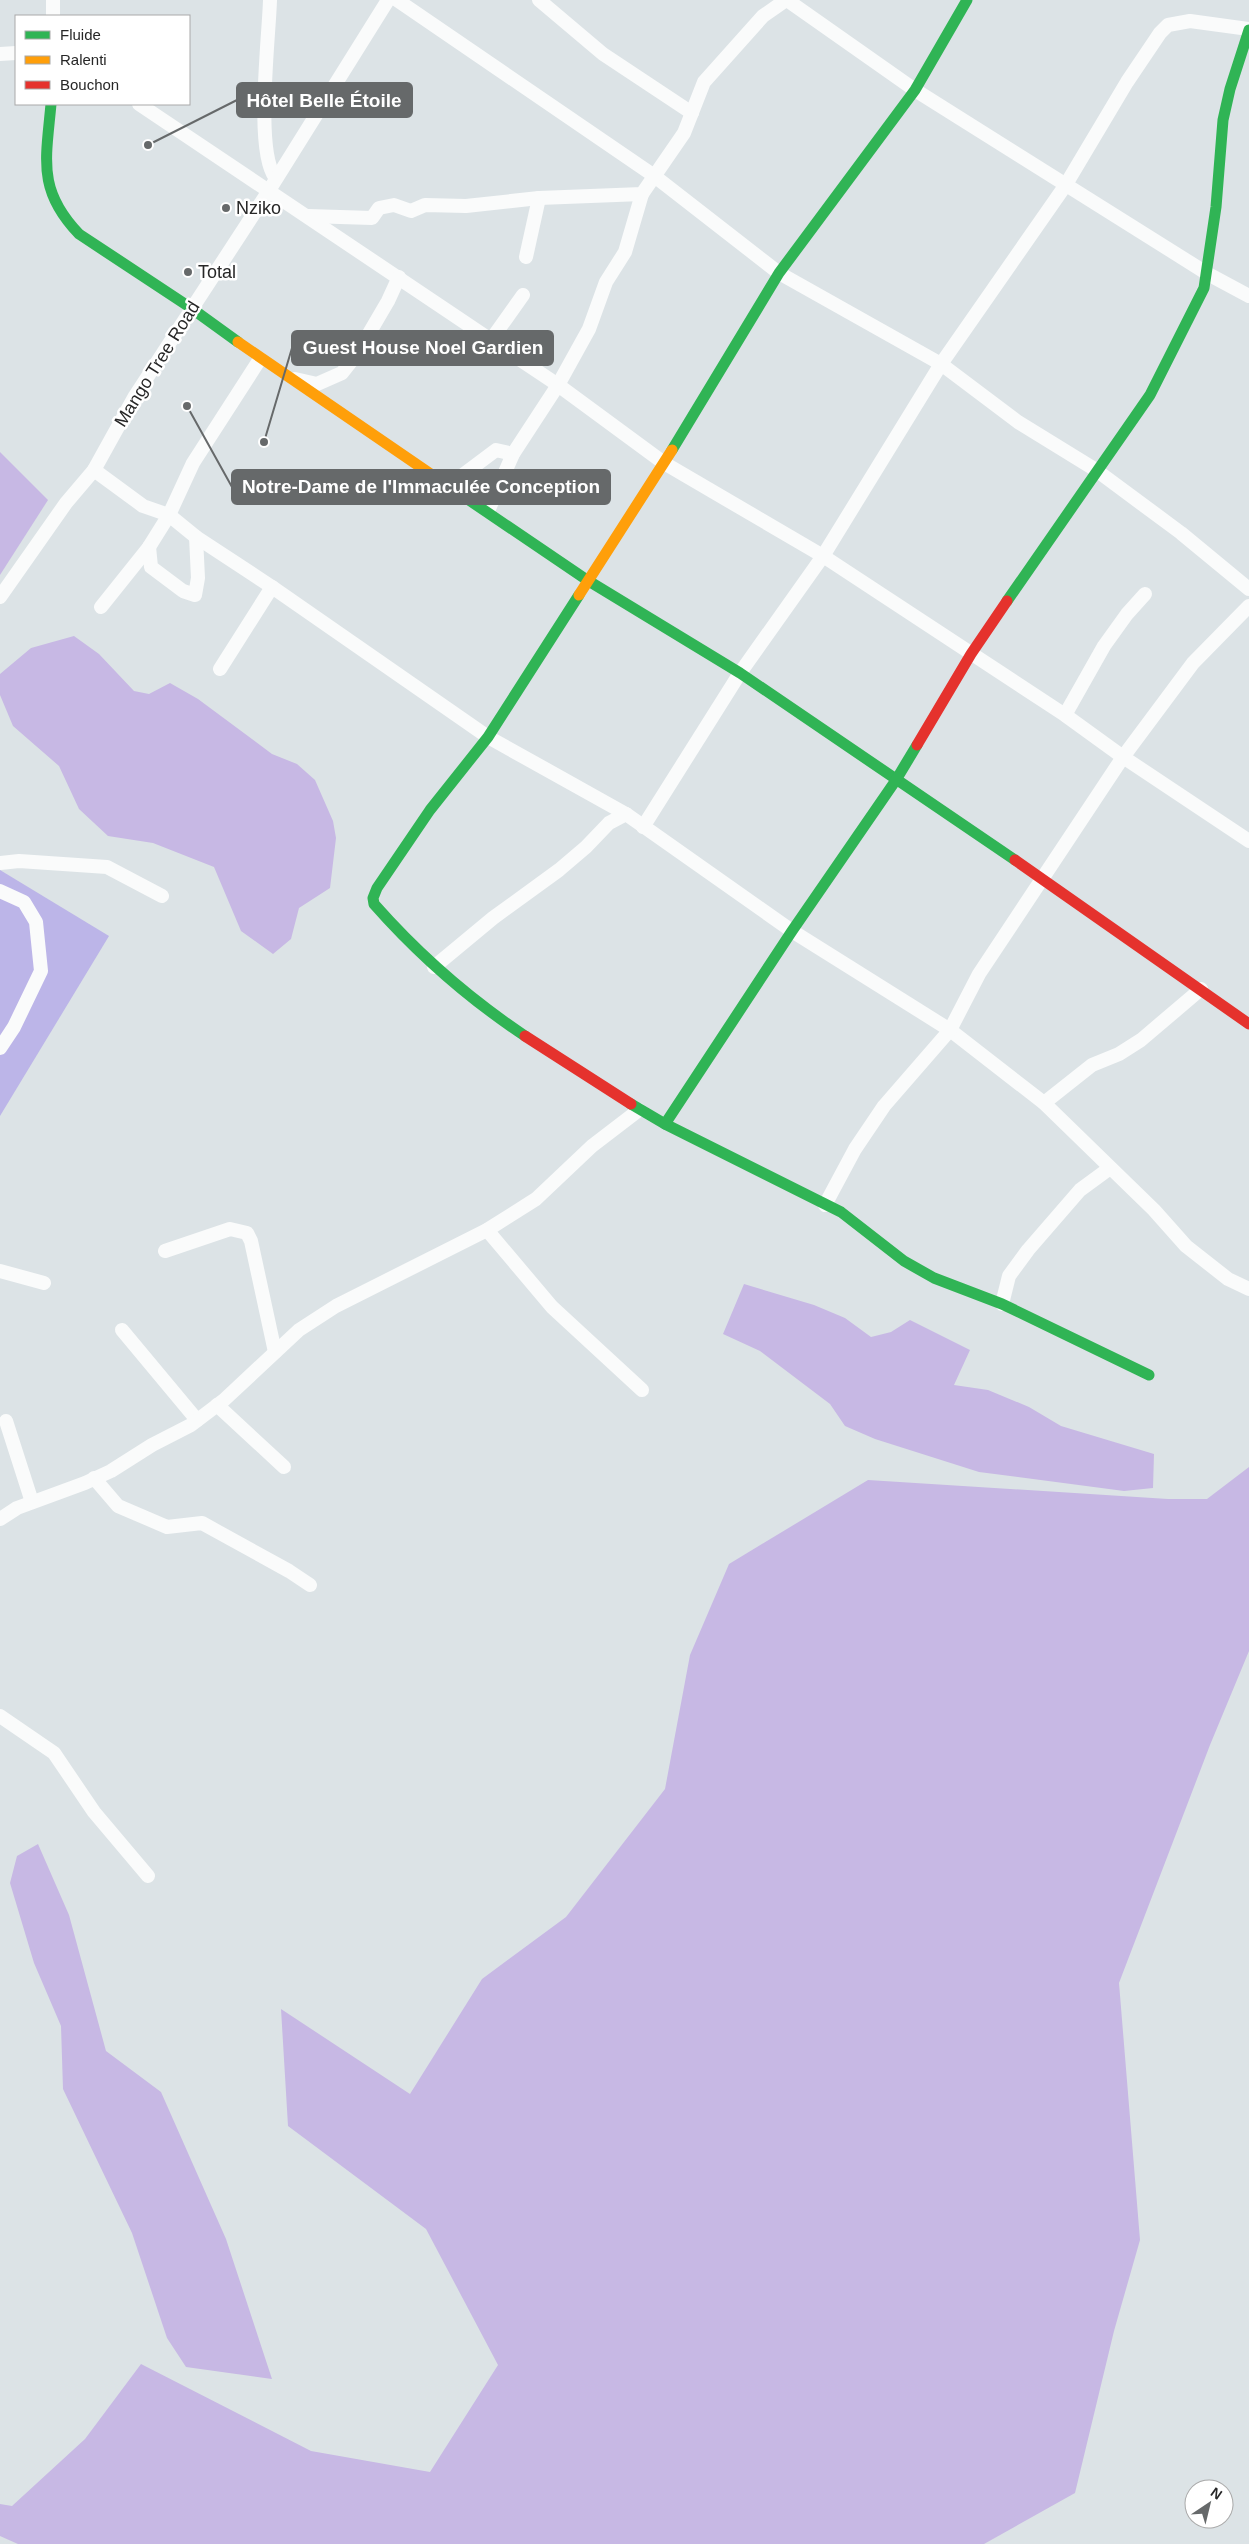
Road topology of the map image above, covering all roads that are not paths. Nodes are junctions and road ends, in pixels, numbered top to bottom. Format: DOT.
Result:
graph roads {
  1 [pos="53,0"];
  2 [pos="270,0"];
  3 [pos="388,0"];
  4 [pos="397,0"];
  5 [pos="539,0"];
  6 [pos="786,0"];
  7 [pos="967,0"];
  8 [pos="53,15"];
  9 [pos="1249,30"];
  10 [pos="15,53"];
  11 [pos="0,54"];
  12 [pos="915,90"];
  13 [pos="51,105"];
  14 [pos="141,105"];
  15 [pos="692,113"];
  16 [pos="653,175"];
  17 [pos="275,177"];
  18 [pos="1065,186"];
  19 [pos="268,192"];
  20 [pos="642,194"];
  21 [pos="539,198"];
  22 [pos="308,216"];
  23 [pos="526,257"];
  24 [pos="779,273"];
  25 [pos="1208,274"];
  26 [pos="399,277"];
  27 [pos="523,295"];
  28 [pos="1249,296"];
  29 [pos="191,308"];
  30 [pos="491,340"];
  31 [pos="260,359"];
  32 [pos="941,364"];
  33 [pos="288,378"];
  34 [pos="558,385"];
  35 [pos="513,454"];
  36 [pos="664,463"];
  37 [pos="94,470"];
  38 [pos="1096,470"];
  39 [pos="448,486"];
  40 [pos="488,511"];
  41 [pos="169,515"];
  42 [pos="196,537"];
  43 [pos="149,547"];
  44 [pos="823,556"];
  45 [pos="587,580"];
  46 [pos="272,586"];
  47 [pos="1249,589"];
  48 [pos="1145,594"];
  49 [pos="0,598"];
  50 [pos="1249,606"];
  51 [pos="101,607"];
  52 [pos="971,654"];
  53 [pos="220,668"];
  54 [pos="740,673"];
  55 [pos="1065,715"];
  56 [pos="488,737"];
  57 [pos="1123,757"];
  58 [pos="896,780"];
  59 [pos="626,814"];
  60 [pos="643,827"];
  61 [pos="1249,841"];
  62 [pos="0,863"];
  63 [pos="1041,877"];
  64 [pos="0,891"];
  65 [pos="162,896"];
  66 [pos="792,931"];
  67 [pos="434,967"];
  68 [pos="1201,989"];
  69 [pos="1249,1024"];
  70 [pos="950,1030"];
  71 [pos="0,1048"];
  72 [pos="1044,1103"];
  73 [pos="639,1110"];
  74 [pos="665,1124"];
  75 [pos="1110,1168"];
  76 [pos="825,1205"];
  77 [pos="487,1230"];
  78 [pos="165,1251"];
  79 [pos="0,1271"];
  80 [pos="44,1283"];
  81 [pos="1249,1289"];
  82 [pos="1002,1304"];
  83 [pos="122,1330"];
  84 [pos="275,1352"];
  85 [pos="1149,1375"];
  86 [pos="642,1390"];
  87 [pos="217,1406"];
  88 [pos="197,1420"];
  89 [pos="6,1421"];
  90 [pos="284,1468"];
  91 [pos="94,1478"];
  92 [pos="32,1502"];
  93 [pos="0,1519"];
  94 [pos="310,1585"];
  95 [pos="0,1716"];
  96 [pos="148,1876"];
  1 -- 8 [label="street"];
  2 -- 17 [label="street"];
  3 -- 17 [label="street, Mango Tree Road"];
  4 -- 16 [label="street"];
  5 -- 15 [label="street"];
  6 -- 12 [label="street"];
  6 -- 15 [label="street"];
  7 -- 12 [label="street"];
  9 -- 18 [label="street"];
  9 -- 25 [label="street"];
  10 -- 11 [label="street"];
  12 -- 18 [label="street"];
  12 -- 24 [label="street"];
  13 -- 29 [label="street"];
  14 -- 19 [label="street"];
  15 -- 16 [label="street"];
  16 -- 20 [label="street"];
  16 -- 24 [label="street"];
  17 -- 19 [label="street, Mango Tree Road"];
  18 -- 25 [label="street"];
  18 -- 32 [label="street"];
  19 -- 22 [label="street"];
  19 -- 29 [label="street, Mango Tree Road"];
  20 -- 21 [label="street"];
  20 -- 34 [label="street"];
  21 -- 22 [label="street"];
  21 -- 23 [label="street"];
  22 -- 26 [label="street"];
  24 -- 32 [label="street"];
  24 -- 36 [label="street"];
  25 -- 28 [label="street"];
  25 -- 38 [label="street"];
  26 -- 30 [label="street"];
  26 -- 33 [label="street"];
  27 -- 30 [label="street"];
  29 -- 31 [label="street"];
  29 -- 37 [label="street, Mango Tree Road"];
  30 -- 34 [label="street"];
  31 -- 33 [label="street"];
  31 -- 41 [label="street"];
  32 -- 38 [label="street"];
  32 -- 44 [label="street"];
  33 -- 39 [label="street"];
  34 -- 35 [label="street"];
  34 -- 36 [label="street"];
  35 -- 39 [label="street"];
  35 -- 40 [label="street"];
  36 -- 44 [label="street"];
  36 -- 45 [label="street"];
  37 -- 41 [label="street"];
  37 -- 49 [label="street, Mango Tree Road"];
  38 -- 47 [label="street"];
  38 -- 52 [label="street"];
  39 -- 40 [label="street"];
  40 -- 45 [label="street"];
  41 -- 42 [label="street"];
  41 -- 43 [label="street"];
  42 -- 43 [label="street"];
  42 -- 46 [label="street"];
  43 -- 51 [label="street"];
  44 -- 52 [label="street"];
  44 -- 54 [label="street"];
  45 -- 54 [label="street"];
  45 -- 56 [label="street"];
  46 -- 53 [label="street"];
  46 -- 56 [label="street"];
  48 -- 55 [label="street"];
  50 -- 57 [label="street"];
  52 -- 55 [label="street"];
  52 -- 58 [label="street"];
  54 -- 58 [label="street"];
  54 -- 60 [label="street"];
  55 -- 57 [label="street"];
  56 -- 59 [label="street"];
  56 -- 67 [label="street"];
  57 -- 61 [label="street"];
  57 -- 63 [label="street"];
  58 -- 63 [label="street"];
  58 -- 66 [label="street"];
  59 -- 60 [label="street"];
  59 -- 67 [label="street"];
  60 -- 66 [label="street"];
  62 -- 65 [label="street"];
  63 -- 68 [label="street"];
  63 -- 70 [label="street"];
  64 -- 71 [label="street"];
  66 -- 70 [label="street"];
  66 -- 74 [label="street"];
  67 -- 73 [label="street"];
  68 -- 69 [label="street"];
  68 -- 72 [label="street"];
  70 -- 72 [label="street"];
  70 -- 76 [label="street"];
  72 -- 75 [label="street"];
  73 -- 74 [label="street"];
  73 -- 77 [label="street"];
  74 -- 76 [label="street"];
  75 -- 81 [label="street"];
  75 -- 82 [label="street"];
  76 -- 82 [label="street"];
  77 -- 84 [label="street"];
  77 -- 86 [label="street"];
  78 -- 84 [label="street"];
  79 -- 80 [label="street"];
  82 -- 85 [label="street"];
  83 -- 88 [label="street"];
  84 -- 87 [label="street"];
  87 -- 88 [label="street"];
  87 -- 90 [label="street"];
  88 -- 91 [label="street"];
  89 -- 92 [label="street"];
  91 -- 92 [label="street"];
  91 -- 94 [label="street"];
  92 -- 93 [label="street"];
  95 -- 96 [label="street"];
}
